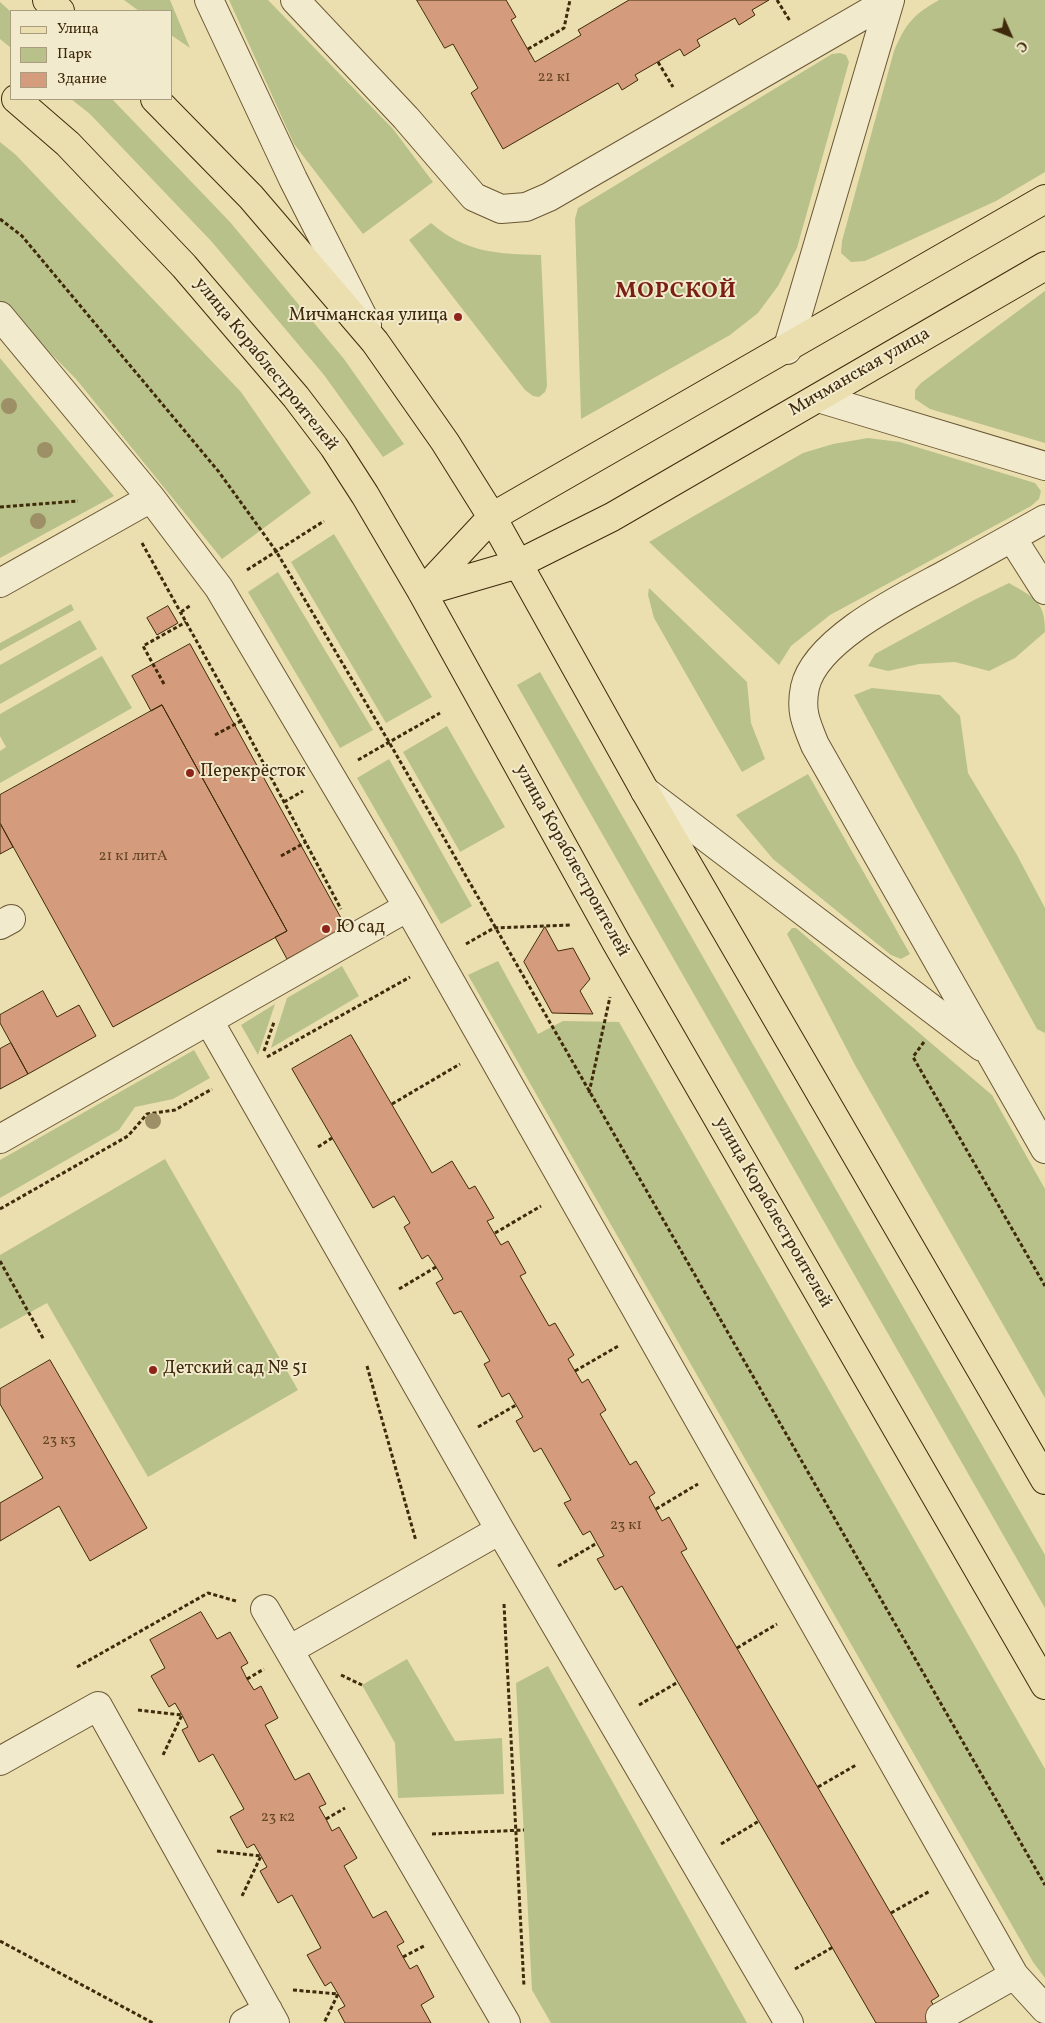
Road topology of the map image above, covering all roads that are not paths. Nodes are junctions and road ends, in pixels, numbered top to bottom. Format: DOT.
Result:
graph roads {
  1 [pos="47,0"];
  2 [pos="209,0"];
  3 [pos="295,0"];
  4 [pos="890,0"];
  5 [pos="59,10"];
  6 [pos="0,85"];
  7 [pos="10,93"];
  8 [pos="17,100"];
  9 [pos="156,100"];
  10 [pos="1045,199"];
  11 [pos="1045,266"];
  12 [pos="0,316"];
  13 [pos="375,342"];
  14 [pos="787,350"];
  15 [pos="818,398"];
  16 [pos="1045,466"];
  17 [pos="151,498"];
  18 [pos="492,517"];
  19 [pos="1045,519"];
  20 [pos="1012,538"];
  21 [pos="518,564"];
  22 [pos="0,583"];
  23 [pos="1045,590"];
  24 [pos="422,592"];
  25 [pos="645,791"];
  26 [pos="408,907"];
  27 [pos="209,1021"];
  28 [pos="989,1052"];
  29 [pos="0,1139"];
  30 [pos="1045,1149"];
  31 [pos="1045,1480"];
  32 [pos="500,1530"];
  33 [pos="265,1609"];
  34 [pos="289,1650"];
  35 [pos="1045,1685"];
  36 [pos="0,1761"];
  37 [pos="1014,1975"];
  38 [pos="1045,2009"];
  39 [pos="271,2016"];
  40 [pos="940,2017"];
  41 [pos="244,2023"];
  42 [pos="506,2023"];
  43 [pos="789,2023"];
  1 -- 5 [label="main road"];
  2 -- 13 [label="street"];
  3 -- 4 [label="street"];
  4 -- 14 [label="street"];
  6 -- 7 [label="main road"];
  8 -- 24 [label="main road, улица Кораблестроителей"];
  9 -- 13 [label="main road"];
  10 -- 14 [label="main road"];
  11 -- 15 [label="main road, Мичманская улица"];
  12 -- 17 [label="street"];
  13 -- 18 [label="main road"];
  14 -- 18 [label="main road"];
  15 -- 16 [label="street"];
  15 -- 21 [label="main road, Мичманская улица"];
  17 -- 22 [label="street"];
  17 -- 26 [label="street"];
  18 -- 21 [label="main road"];
  18 -- 24 [label="main road"];
  19 -- 20 [label="street"];
  20 -- 23 [label="street"];
  20 -- 28 [label="street"];
  21 -- 24 [label="main road, Мичманская улица"];
  21 -- 25 [label="main road"];
  24 -- 35 [label="main road, улица Кораблестроителей"];
  25 -- 28 [label="street"];
  25 -- 31 [label="main road"];
  26 -- 27 [label="street"];
  26 -- 37 [label="street"];
  27 -- 29 [label="street"];
  27 -- 32 [label="street"];
  28 -- 30 [label="street"];
  32 -- 34 [label="street"];
  32 -- 43 [label="street"];
  33 -- 34 [label="street"];
  34 -- 42 [label="street"];
  36 -- 39 [label="street"];
  37 -- 38 [label="street"];
  37 -- 40 [label="street"];
  39 -- 41 [label="street"];
}
